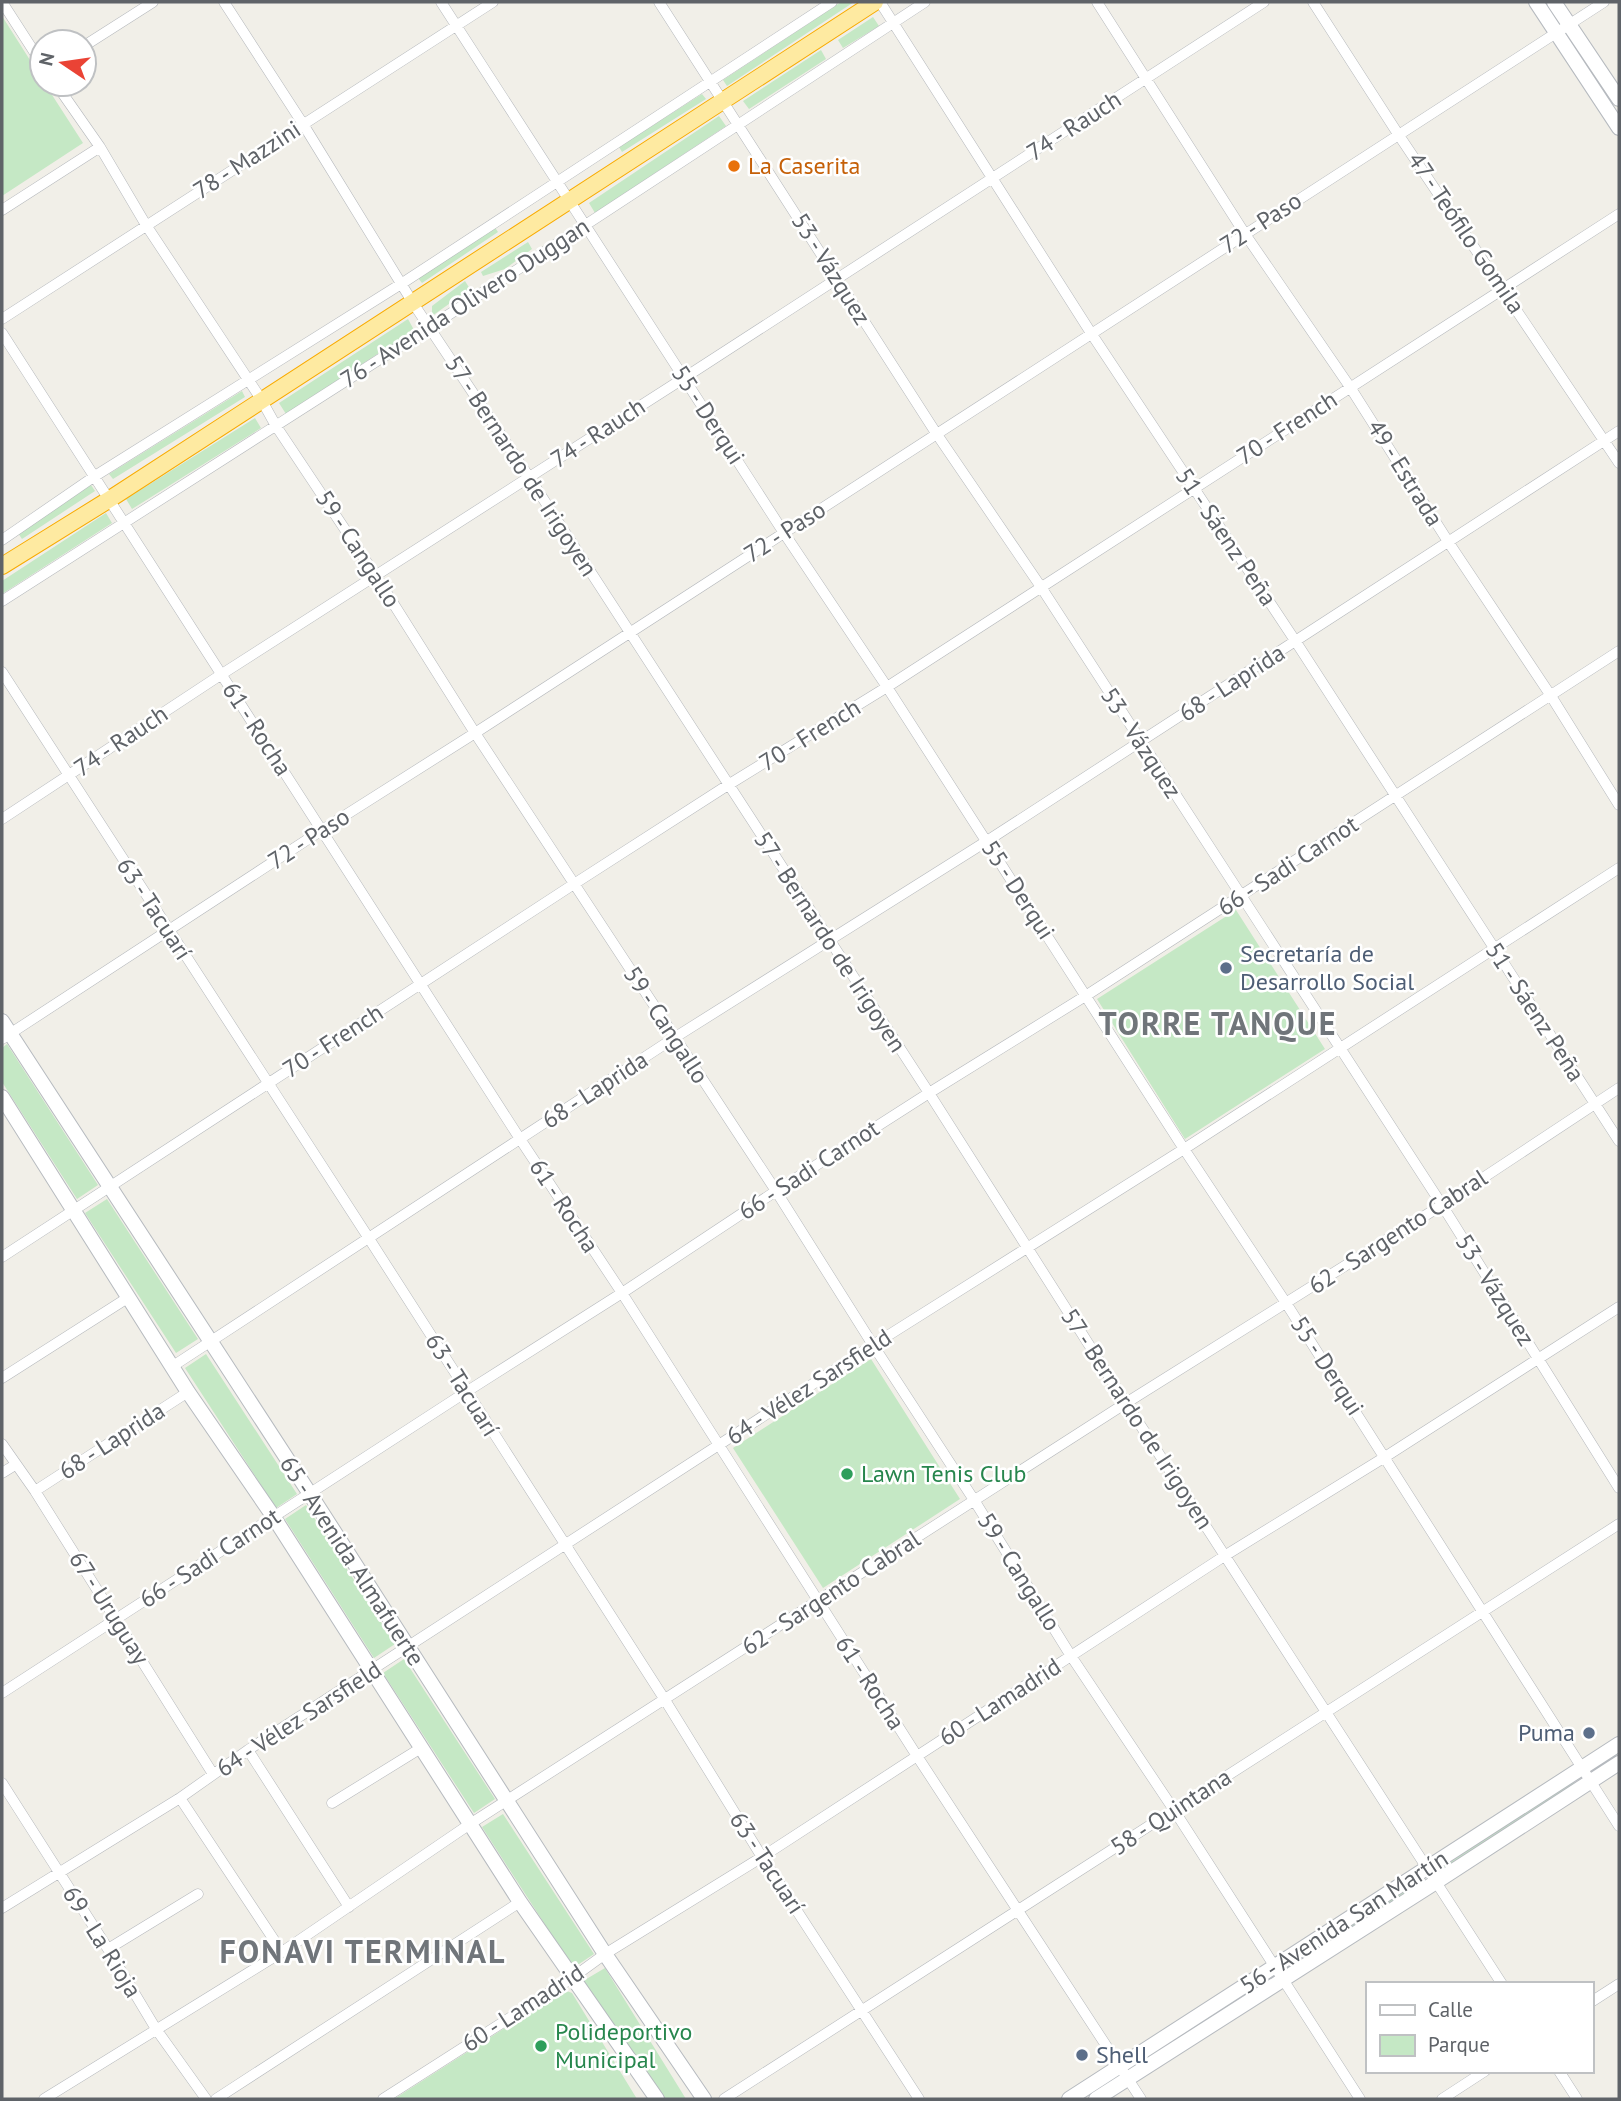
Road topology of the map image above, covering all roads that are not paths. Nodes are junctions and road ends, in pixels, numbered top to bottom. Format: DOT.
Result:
graph roads {
  1 [pos="2,2"];
  2 [pos="153,2"];
  3 [pos="224,2"];
  4 [pos="440,2"];
  5 [pos="493,2"];
  6 [pos="659,2"];
  7 [pos="832,2"];
  8 [pos="878,2"];
  9 [pos="925,2"];
  10 [pos="1097,2"];
  11 [pos="1264,2"];
  12 [pos="1313,2"];
  13 [pos="1536,2"];
  14 [pos="1554,2"];
  15 [pos="1604,2"];
  16 [pos="893,23"];
  17 [pos="1569,24"];
  18 [pos="456,26"];
  19 [pos="1556,33"];
  20 [pos="98,37"];
  21 [pos="28,42"];
  22 [pos="1147,78"];
  23 [pos="710,83"];
  24 [pos="66,98"];
  25 [pos="1619,99"];
  26 [pos="723,101"];
  27 [pos="738,122"];
  28 [pos="303,124"];
  29 [pos="1619,128"];
  30 [pos="1398,134"];
  31 [pos="100,147"];
  32 [pos="992,179"];
  33 [pos="557,180"];
  34 [pos="569,200"];
  35 [pos="2,210"];
  36 [pos="1619,214"];
  37 [pos="146,225"];
  38 [pos="586,225"];
  39 [pos="1245,234"];
  40 [pos="837,279"];
  41 [pos="401,284"];
  42 [pos="1503,288"];
  43 [pos="413,303"];
  44 [pos="2,318"];
  45 [pos="430,327"];
  46 [pos="1091,332"];
  47 [pos="2,333"];
  48 [pos="684,378"];
  49 [pos="248,381"];
  50 [pos="1350,387"];
  51 [pos="261,399"];
  52 [pos="276,426"];
  53 [pos="1619,431"];
  54 [pos="936,433"];
  55 [pos="1605,440"];
  56 [pos="1619,463"];
  57 [pos="95,476"];
  58 [pos="529,477"];
  59 [pos="1194,488"];
  60 [pos="110,499"];
  61 [pos="124,522"];
  62 [pos="784,533"];
  63 [pos="2,540"];
  64 [pos="1449,543"];
  65 [pos="2,566"];
  66 [pos="376,576"];
  67 [pos="1041,587"];
  68 [pos="2,601"];
  69 [pos="629,633"];
  70 [pos="1296,642"];
  71 [pos="1619,651"];
  72 [pos="2,672"];
  73 [pos="222,674"];
  74 [pos="887,687"];
  75 [pos="1551,696"];
  76 [pos="475,733"];
  77 [pos="1140,742"];
  78 [pos="69,776"];
  79 [pos="728,785"];
  80 [pos="1395,796"];
  81 [pos="1619,805"];
  82 [pos="2,819"];
  83 [pos="322,830"];
  84 [pos="987,841"];
  85 [pos="1619,868"];
  86 [pos="574,884"];
  87 [pos="1241,896"];
  88 [pos="168,931"];
  89 [pos="829,941"];
  90 [pos="1494,950"];
  91 [pos="422,984"];
  92 [pos="1087,995"];
  93 [pos="2,1021"];
  94 [pos="6,1037"];
  95 [pos="674,1038"];
  96 [pos="1340,1049"];
  97 [pos="267,1083"];
  98 [pos="1619,1088"];
  99 [pos="929,1093"];
  100 [pos="2,1097"];
  101 [pos="1595,1103"];
  102 [pos="520,1139"];
  103 [pos="1619,1141"];
  104 [pos="1184,1149"];
  105 [pos="109,1186"];
  106 [pos="776,1191"];
  107 [pos="1442,1205"];
  108 [pos="74,1211"];
  109 [pos="368,1237"];
  110 [pos="1026,1247"];
  111 [pos="2,1257"];
  112 [pos="622,1293"];
  113 [pos="129,1297"];
  114 [pos="1286,1303"];
  115 [pos="1619,1307"];
  116 [pos="209,1340"];
  117 [pos="873,1345"];
  118 [pos="1538,1358"];
  119 [pos="173,1366"];
  120 [pos="2,1378"];
  121 [pos="188,1391"];
  122 [pos="466,1392"];
  123 [pos="1126,1402"];
  124 [pos="2,1444"];
  125 [pos="719,1446"];
  126 [pos="1385,1457"];
  127 [pos="15,1465"];
  128 [pos="2,1473"];
  129 [pos="1619,1488"];
  130 [pos="35,1491"];
  131 [pos="310,1494"];
  132 [pos="974,1500"];
  133 [pos="273,1516"];
  134 [pos="1619,1524"];
  135 [pos="565,1546"];
  136 [pos="1226,1555"];
  137 [pos="818,1602"];
  138 [pos="1483,1613"];
  139 [pos="116,1619"];
  140 [pos="408,1648"];
  141 [pos="1071,1656"];
  142 [pos="372,1671"];
  143 [pos="2,1693"];
  144 [pos="665,1700"];
  145 [pos="1327,1712"];
  146 [pos="1619,1744"];
  147 [pos="421,1748"];
  148 [pos="248,1750"];
  149 [pos="917,1756"];
  150 [pos="1619,1763"];
  151 [pos="1583,1767"];
  152 [pos="214,1774"];
  153 [pos="1590,1782"];
  154 [pos="2,1783"];
  155 [pos="180,1798"];
  156 [pos="507,1801"];
  157 [pos="332,1804"];
  158 [pos="1174,1810"];
  159 [pos="470,1824"];
  160 [pos="1619,1826"];
  161 [pos="762,1857"];
  162 [pos="1427,1868"];
  163 [pos="58,1872"];
  164 [pos="1436,1882"];
  165 [pos="198,1894"];
  166 [pos="520,1902"];
  167 [pos="2,1908"];
  168 [pos="349,1908"];
  169 [pos="1017,1910"];
  170 [pos="108,1949"];
  171 [pos="282,1952"];
  172 [pos="605,1954"];
  173 [pos="1278,1974"];
  174 [pos="572,1978"];
  175 [pos="1501,1982"];
  176 [pos="1619,1984"];
  177 [pos="1593,2001"];
  178 [pos="863,2010"];
  179 [pos="156,2029"];
  180 [pos="1124,2072"];
  181 [pos="1482,2073"];
  182 [pos="1560,2073"];
  183 [pos="44,2099"];
  184 [pos="206,2099"];
  185 [pos="216,2099"];
  186 [pos="383,2099"];
  187 [pos="657,2099"];
  188 [pos="704,2099"];
  189 [pos="724,2099"];
  190 [pos="919,2099"];
  191 [pos="1069,2099"];
  192 [pos="1096,2099"];
  193 [pos="1141,2099"];
  194 [pos="1360,2099"];
  195 [pos="1442,2099"];
  196 [pos="1577,2099"];
  1 -- 21 [label="street"];
  2 -- 20 [label="street"];
  3 -- 28 [label="street, 57 - Bernardo de Irigoyen"];
  4 -- 18 [label="street, 55 - Derqui"];
  5 -- 18 [label="street, 78 - Mazzini"];
  6 -- 23 [label="street, 53 - Vázquez"];
  7 -- 23 [label="street"];
  8 -- 16 [label="street, 51 - Sáenz Peña"];
  8 -- 26 [label="highway, 76 - Avenida Olivero Duggan"];
  9 -- 16 [label="street, 76 - Avenida Olivero Duggan"];
  10 -- 22 [label="street, 49 - Estrada"];
  11 -- 22 [label="street, 74 - Rauch"];
  12 -- 30 [label="street, 47 - Teófilo Gomila"];
  13 -- 19 [label="main road"];
  14 -- 17 [label="main road"];
  15 -- 17 [label="street, 72 - Paso"];
  16 -- 27 [label="street, 76 - Avenida Olivero Duggan"];
  16 -- 32 [label="street, 51 - Sáenz Peña"];
  17 -- 19 [label="street, 72 - Paso"];
  17 -- 25 [label="main road"];
  18 -- 28 [label="street, 78 - Mazzini"];
  18 -- 33 [label="street, 55 - Derqui"];
  19 -- 29 [label="main road"];
  19 -- 30 [label="street, 72 - Paso"];
  22 -- 32 [label="street, 74 - Rauch"];
  22 -- 39 [label="street, 49 - Estrada"];
  23 -- 26 [label="street, 53 - Vázquez"];
  23 -- 33 [label="street"];
  24 -- 31 [label="street, 59 - Cangallo"];
  26 -- 27 [label="street, 53 - Vázquez"];
  26 -- 34 [label="highway, 76 - Avenida Olivero Duggan"];
  27 -- 38 [label="street, 76 - Avenida Olivero Duggan"];
  27 -- 40 [label="street, 53 - Vázquez"];
  28 -- 37 [label="street, 78 - Mazzini"];
  28 -- 41 [label="street, 57 - Bernardo de Irigoyen"];
  30 -- 39 [label="street, 72 - Paso"];
  30 -- 42 [label="street, 47 - Teófilo Gomila"];
  31 -- 35 [label="street"];
  31 -- 37 [label="street, 59 - Cangallo"];
  32 -- 40 [label="street, 74 - Rauch"];
  32 -- 46 [label="street, 51 - Sáenz Peña"];
  33 -- 34 [label="street, 55 - Derqui"];
  33 -- 41 [label="street"];
  34 -- 38 [label="street, 55 - Derqui"];
  34 -- 43 [label="highway, 76 - Avenida Olivero Duggan"];
  36 -- 42 [label="street, 70 - French"];
  37 -- 44 [label="street, 78 - Mazzini"];
  37 -- 49 [label="street, 59 - Cangallo"];
  38 -- 45 [label="street, 76 - Avenida Olivero Duggan"];
  38 -- 48 [label="street, 55 - Derqui"];
  39 -- 46 [label="street, 72 - Paso"];
  39 -- 50 [label="street, 49 - Estrada"];
  40 -- 48 [label="street, 74 - Rauch"];
  40 -- 54 [label="street, 53 - Vázquez"];
  41 -- 43 [label="street, 57 - Bernardo de Irigoyen"];
  41 -- 49 [label="street"];
  42 -- 50 [label="street, 70 - French"];
  42 -- 55 [label="street, 47 - Teófilo Gomila"];
  43 -- 45 [label="street, 57 - Bernardo de Irigoyen"];
  43 -- 51 [label="highway, 76 - Avenida Olivero Duggan"];
  45 -- 52 [label="street, 76 - Avenida Olivero Duggan"];
  45 -- 58 [label="street, 57 - Bernardo de Irigoyen"];
  46 -- 54 [label="street, 72 - Paso"];
  46 -- 59 [label="street, 51 - Sáenz Peña"];
  47 -- 57 [label="street, 61 - Rocha"];
  48 -- 58 [label="street, 74 - Rauch"];
  48 -- 62 [label="street, 55 - Derqui"];
  49 -- 51 [label="street, 59 - Cangallo"];
  49 -- 57 [label="street"];
  50 -- 59 [label="street, 70 - French"];
  50 -- 64 [label="street, 49 - Estrada"];
  51 -- 52 [label="street, 59 - Cangallo"];
  51 -- 60 [label="highway, 76 - Avenida Olivero Duggan"];
  52 -- 61 [label="street, 76 - Avenida Olivero Duggan"];
  52 -- 66 [label="street, 59 - Cangallo"];
  53 -- 55 [label="street, 68 - Laprida"];
  54 -- 62 [label="street, 72 - Paso"];
  54 -- 67 [label="street, 53 - Vázquez"];
  55 -- 56 [label="street, 47 - Teófilo Gomila"];
  55 -- 64 [label="street, 68 - Laprida"];
  57 -- 60 [label="street, 61 - Rocha"];
  57 -- 63 [label="street"];
  58 -- 66 [label="street, 74 - Rauch"];
  58 -- 69 [label="street, 57 - Bernardo de Irigoyen"];
  59 -- 67 [label="street, 70 - French"];
  59 -- 70 [label="street, 51 - Sáenz Peña"];
  60 -- 61 [label="street, 61 - Rocha"];
  60 -- 65 [label="highway, 76 - Avenida Olivero Duggan"];
  61 -- 68 [label="street, 76 - Avenida Olivero Duggan"];
  61 -- 73 [label="street, 61 - Rocha"];
  62 -- 69 [label="street, 72 - Paso"];
  62 -- 74 [label="street, 55 - Derqui"];
  64 -- 70 [label="street, 68 - Laprida"];
  64 -- 75 [label="street, 49 - Estrada"];
  66 -- 73 [label="street, 74 - Rauch"];
  66 -- 76 [label="street, 59 - Cangallo"];
  67 -- 74 [label="street, 70 - French"];
  67 -- 77 [label="street, 53 - Vázquez"];
  69 -- 76 [label="street, 72 - Paso"];
  69 -- 79 [label="street, 57 - Bernardo de Irigoyen"];
  70 -- 77 [label="street, 68 - Laprida"];
  70 -- 80 [label="street, 51 - Sáenz Peña"];
  71 -- 75 [label="street, 66 - Sadi Carnot"];
  72 -- 78 [label="street, 63 - Tacuarí"];
  73 -- 78 [label="street, 74 - Rauch"];
  73 -- 83 [label="street, 61 - Rocha"];
  74 -- 79 [label="street, 70 - French"];
  74 -- 84 [label="street, 55 - Derqui"];
  75 -- 80 [label="street, 66 - Sadi Carnot"];
  75 -- 81 [label="street, 49 - Estrada"];
  76 -- 83 [label="street, 72 - Paso"];
  76 -- 86 [label="street, 59 - Cangallo"];
  77 -- 84 [label="street, 68 - Laprida"];
  77 -- 87 [label="street, 53 - Vázquez"];
  78 -- 82 [label="street, 74 - Rauch"];
  78 -- 88 [label="street, 63 - Tacuarí"];
  79 -- 86 [label="street, 70 - French"];
  79 -- 89 [label="street, 57 - Bernardo de Irigoyen"];
  80 -- 87 [label="street, 66 - Sadi Carnot"];
  80 -- 90 [label="street, 51 - Sáenz Peña"];
  83 -- 88 [label="street, 72 - Paso"];
  83 -- 91 [label="street, 61 - Rocha"];
  84 -- 89 [label="street, 68 - Laprida"];
  84 -- 92 [label="street, 55 - Derqui"];
  85 -- 90 [label="street, 64 - Vélez Sarsfield"];
  86 -- 91 [label="street, 70 - French"];
  86 -- 95 [label="street, 59 - Cangallo"];
  87 -- 92 [label="street, 66 - Sadi Carnot"];
  87 -- 96 [label="street, 53 - Vázquez"];
  88 -- 94 [label="street, 72 - Paso"];
  88 -- 97 [label="street, 63 - Tacuarí"];
  89 -- 95 [label="street, 68 - Laprida"];
  89 -- 99 [label="street, 57 - Bernardo de Irigoyen"];
  90 -- 96 [label="street, 64 - Vélez Sarsfield"];
  90 -- 101 [label="street, 51 - Sáenz Peña"];
  91 -- 97 [label="street, 70 - French"];
  91 -- 102 [label="street, 61 - Rocha"];
  92 -- 99 [label="street, 66 - Sadi Carnot"];
  92 -- 104 [label="street, 55 - Derqui"];
  93 -- 94 [label="main road, 65 - Avenida Almafuerte"];
  94 -- 105 [label="main road, 65 - Avenida Almafuerte"];
  95 -- 102 [label="street, 68 - Laprida"];
  95 -- 106 [label="street, 59 - Cangallo"];
  96 -- 104 [label="street, 64 - Vélez Sarsfield"];
  96 -- 107 [label="street, 53 - Vázquez"];
  97 -- 105 [label="street, 70 - French"];
  97 -- 109 [label="street, 63 - Tacuarí"];
  98 -- 101 [label="street, 62 - Sargento Cabral"];
  99 -- 106 [label="street, 66 - Sadi Carnot"];
  99 -- 110 [label="street, 57 - Bernardo de Irigoyen"];
  100 -- 108 [label="main road, 65 - Avenida Almafuerte"];
  101 -- 103 [label="street, 51 - Sáenz Peña"];
  101 -- 107 [label="street, 62 - Sargento Cabral"];
  102 -- 109 [label="street, 68 - Laprida"];
  102 -- 112 [label="street, 61 - Rocha"];
  104 -- 110 [label="street, 64 - Vélez Sarsfield"];
  104 -- 114 [label="street, 55 - Derqui"];
  105 -- 108 [label="street, 70 - French"];
  105 -- 116 [label="main road, 65 - Avenida Almafuerte"];
  106 -- 112 [label="street, 66 - Sadi Carnot"];
  106 -- 117 [label="street, 59 - Cangallo"];
  107 -- 114 [label="street, 62 - Sargento Cabral"];
  107 -- 118 [label="street, 53 - Vázquez"];
  108 -- 111 [label="street, 70 - French"];
  108 -- 113 [label="main road, 65 - Avenida Almafuerte"];
  109 -- 116 [label="street, 68 - Laprida"];
  109 -- 122 [label="street, 63 - Tacuarí"];
  110 -- 117 [label="street, 64 - Vélez Sarsfield"];
  110 -- 123 [label="street, 57 - Bernardo de Irigoyen"];
  112 -- 122 [label="street, 66 - Sadi Carnot"];
  112 -- 125 [label="street, 61 - Rocha"];
  113 -- 119 [label="main road, 65 - Avenida Almafuerte"];
  113 -- 120 [label="street"];
  114 -- 123 [label="street, 62 - Sargento Cabral"];
  114 -- 126 [label="street, 55 - Derqui"];
  115 -- 118 [label="street, 60 - Lamadrid"];
  116 -- 119 [label="street, 68 - Laprida"];
  116 -- 131 [label="main road, 65 - Avenida Almafuerte"];
  117 -- 125 [label="street, 64 - Vélez Sarsfield"];
  117 -- 132 [label="street, 59 - Cangallo"];
  118 -- 126 [label="street, 60 - Lamadrid"];
  118 -- 129 [label="street, 53 - Vázquez"];
  119 -- 121 [label="main road, 65 - Avenida Almafuerte"];
  121 -- 130 [label="street, 68 - Laprida"];
  121 -- 133 [label="main road, 65 - Avenida Almafuerte"];
  122 -- 131 [label="street, 66 - Sadi Carnot"];
  122 -- 135 [label="street, 63 - Tacuarí"];
  123 -- 132 [label="street, 62 - Sargento Cabral"];
  123 -- 136 [label="street, 57 - Bernardo de Irigoyen"];
  124 -- 127 [label="street, 67 - Uruguay"];
  125 -- 135 [label="street, 64 - Vélez Sarsfield"];
  125 -- 137 [label="street, 61 - Rocha"];
  126 -- 136 [label="street, 60 - Lamadrid"];
  126 -- 138 [label="street, 55 - Derqui"];
  127 -- 128 [label="street"];
  127 -- 130 [label="street, 67 - Uruguay"];
  130 -- 139 [label="street, 67 - Uruguay"];
  131 -- 133 [label="street, 66 - Sadi Carnot"];
  131 -- 140 [label="main road, 65 - Avenida Almafuerte"];
  132 -- 137 [label="street, 62 - Sargento Cabral"];
  132 -- 141 [label="street, 59 - Cangallo"];
  133 -- 139 [label="street, 66 - Sadi Carnot"];
  133 -- 142 [label="main road, 65 - Avenida Almafuerte"];
  134 -- 138 [label="street, 58 - Quintana"];
  135 -- 140 [label="street, 64 - Vélez Sarsfield"];
  135 -- 144 [label="street, 63 - Tacuarí"];
  136 -- 141 [label="street, 60 - Lamadrid"];
  136 -- 145 [label="street, 57 - Bernardo de Irigoyen"];
  137 -- 144 [label="street, 62 - Sargento Cabral"];
  137 -- 149 [label="street, 61 - Rocha"];
  138 -- 145 [label="street, 58 - Quintana"];
  138 -- 151 [label="street, 55 - Derqui"];
  139 -- 143 [label="street, 66 - Sadi Carnot"];
  139 -- 152 [label="street, 67 - Uruguay"];
  140 -- 142 [label="street, 64 - Vélez Sarsfield"];
  140 -- 156 [label="main road, 65 - Avenida Almafuerte"];
  141 -- 149 [label="street, 60 - Lamadrid"];
  141 -- 158 [label="street, 59 - Cangallo"];
  142 -- 147 [label="main road, 65 - Avenida Almafuerte"];
  142 -- 148 [label="street, 64 - Vélez Sarsfield"];
  144 -- 156 [label="street, 62 - Sargento Cabral"];
  144 -- 161 [label="street, 63 - Tacuarí"];
  145 -- 158 [label="street, 58 - Quintana"];
  145 -- 162 [label="street, 57 - Bernardo de Irigoyen"];
  146 -- 151 [label="main road, 56 - Avenida San Martín"];
  147 -- 157 [label="street"];
  147 -- 159 [label="main road, 65 - Avenida Almafuerte"];
  148 -- 152 [label="street, 64 - Vélez Sarsfield"];
  148 -- 168 [label="street"];
  149 -- 161 [label="street, 60 - Lamadrid"];
  149 -- 169 [label="street, 61 - Rocha"];
  150 -- 153 [label="main road, 56 - Avenida San Martín"];
  151 -- 153 [label="street, 55 - Derqui"];
  151 -- 162 [label="main road, 56 - Avenida San Martín"];
  152 -- 155 [label="street, 64 - Vélez Sarsfield"];
  153 -- 160 [label="street, 55 - Derqui"];
  153 -- 164 [label="main road, 56 - Avenida San Martín"];
  154 -- 163 [label="street, 69 - La Rioja"];
  155 -- 163 [label="street, 64 - Vélez Sarsfield"];
  155 -- 171 [label="street"];
  156 -- 159 [label="street, 62 - Sargento Cabral"];
  156 -- 172 [label="main road, 65 - Avenida Almafuerte"];
  158 -- 169 [label="street, 58 - Quintana"];
  158 -- 173 [label="street, 59 - Cangallo"];
  159 -- 166 [label="main road, 65 - Avenida Almafuerte"];
  159 -- 168 [label="street, 62 - Sargento Cabral"];
  161 -- 172 [label="street, 60 - Lamadrid"];
  161 -- 178 [label="street, 63 - Tacuarí"];
  162 -- 164 [label="street, 57 - Bernardo de Irigoyen"];
  162 -- 173 [label="main road, 56 - Avenida San Martín"];
  163 -- 167 [label="street, 64 - Vélez Sarsfield"];
  163 -- 170 [label="street, 69 - La Rioja"];
  164 -- 173 [label="main road, 56 - Avenida San Martín"];
  164 -- 175 [label="street, 57 - Bernardo de Irigoyen"];
  165 -- 170 [label="street"];
  166 -- 174 [label="main road, 65 - Avenida Almafuerte"];
  166 -- 185 [label="street"];
  168 -- 171 [label="street, 62 - Sargento Cabral"];
  169 -- 178 [label="street, 58 - Quintana"];
  169 -- 180 [label="street, 61 - Rocha"];
  170 -- 179 [label="street, 69 - La Rioja"];
  171 -- 179 [label="street, 62 - Sargento Cabral"];
  172 -- 174 [label="street, 60 - Lamadrid"];
  172 -- 188 [label="main road, 65 - Avenida Almafuerte"];
  173 -- 180 [label="main road, 56 - Avenida San Martín"];
  173 -- 194 [label="street, 59 - Cangallo"];
  174 -- 186 [label="street, 60 - Lamadrid"];
  174 -- 187 [label="main road, 65 - Avenida Almafuerte"];
  176 -- 177 [label="street"];
  178 -- 189 [label="street, 58 - Quintana"];
  178 -- 190 [label="street, 63 - Tacuarí"];
  179 -- 183 [label="street, 62 - Sargento Cabral"];
  179 -- 184 [label="street, 69 - La Rioja"];
  180 -- 191 [label="main road, 56 - Avenida San Martín"];
  180 -- 192 [label="main road, 56 - Avenida San Martín"];
  180 -- 193 [label="street, 61 - Rocha"];
  181 -- 195 [label="street"];
  182 -- 196 [label="street"];
}
